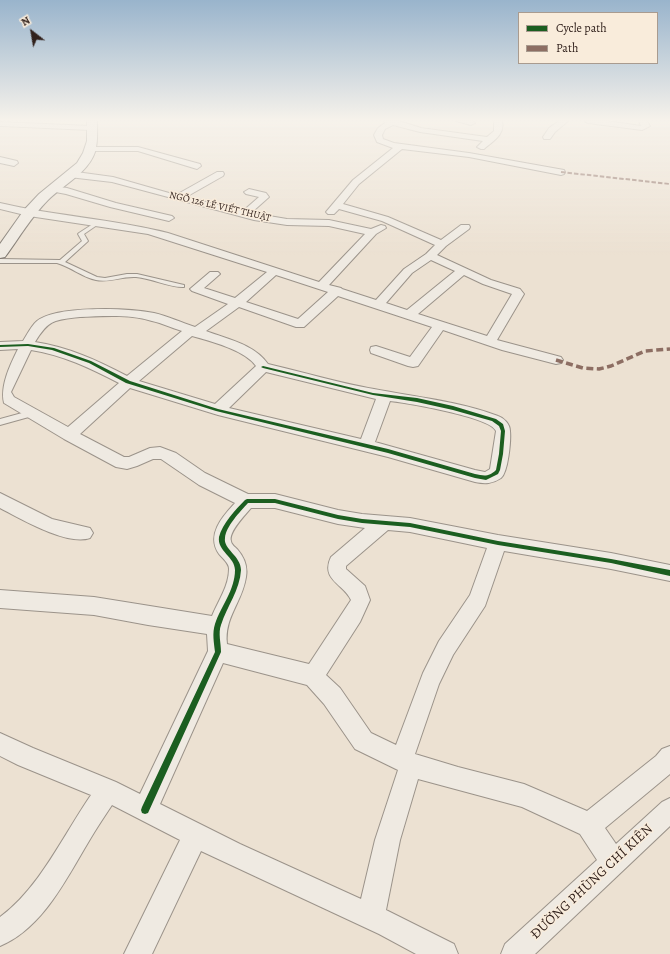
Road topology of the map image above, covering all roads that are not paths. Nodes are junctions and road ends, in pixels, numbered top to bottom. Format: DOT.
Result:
graph roads {
  1 [pos="80,166"];
  2 [pos="375,166"];
  3 [pos="526,166"];
  4 [pos="561,172"];
  5 [pos="69,174"];
  6 [pos="220,174"];
  7 [pos="54,189"];
  8 [pos="249,192"];
  9 [pos="179,197"];
  10 [pos="194,202"];
  11 [pos="337,205"];
  12 [pos="0,206"];
  13 [pos="29,213"];
  14 [pos="175,214"];
  15 [pos="244,215"];
  16 [pos="322,222"];
  17 [pos="98,223"];
  18 [pos="395,223"];
  19 [pos="464,227"];
  20 [pos="148,231"];
  21 [pos="372,232"];
  22 [pos="442,244"];
  23 [pos="0,254"];
  24 [pos="430,256"];
  25 [pos="0,261"];
  26 [pos="61,262"];
  27 [pos="463,270"];
  28 [pos="275,271"];
  29 [pos="214,274"];
  30 [pos="182,286"];
  31 [pos="322,286"];
  32 [pos="337,290"];
  33 [pos="237,303"];
  34 [pos="378,305"];
  35 [pos="409,315"];
  36 [pos="440,324"];
  37 [pos="193,332"];
  38 [pos="490,341"];
  39 [pos="28,345"];
  40 [pos="0,346"];
  41 [pos="376,350"];
  42 [pos="556,360"];
  43 [pos="262,367"];
  44 [pos="128,382"];
  45 [pos="385,395"];
  46 [pos="218,410"];
  47 [pos="33,413"];
  48 [pos="0,422"];
  49 [pos="69,435"];
  50 [pos="366,446"];
  51 [pos="0,500"];
  52 [pos="247,501"];
  53 [pos="384,523"];
  54 [pos="84,532"];
  55 [pos="498,543"];
  56 [pos="670,573"];
  57 [pos="0,599"];
  58 [pos="218,626"];
  59 [pos="218,652"];
  60 [pos="313,676"];
  61 [pos="0,744"];
  62 [pos="670,757"];
  63 [pos="407,761"];
  64 [pos="108,790"];
  65 [pos="144,810"];
  66 [pos="670,810"];
  67 [pos="589,825"];
  68 [pos="196,835"];
  69 [pos="613,862"];
  70 [pos="371,918"];
  71 [pos="0,933"];
  72 [pos="138,954"];
  73 [pos="444,954"];
  74 [pos="515,954"];
  1 -- 5 [label="main road"];
  2 -- 11 [label="street"];
  3 -- 4 [label="street"];
  5 -- 7 [label="main road"];
  5 -- 9 [label="street, NGÕ 126 LÊ VIẾT THUẬT"];
  6 -- 9 [label="street"];
  7 -- 13 [label="main road"];
  7 -- 14 [label="street"];
  8 -- 15 [label="street"];
  9 -- 10 [label="street, NGÕ 126 LÊ VIẾT THUẬT"];
  10 -- 14 [label="street"];
  10 -- 15 [label="street, NGÕ 126 LÊ VIẾT THUẬT"];
  11 -- 16 [label="street"];
  11 -- 18 [label="street"];
  12 -- 13 [label="street"];
  13 -- 17 [label="street"];
  13 -- 23 [label="main road"];
  14 -- 20 [label="street"];
  15 -- 16 [label="street, NGÕ 126 LÊ VIẾT THUẬT"];
  16 -- 21 [label="street, NGÕ 126 LÊ VIẾT THUẬT"];
  17 -- 20 [label="street"];
  17 -- 26 [label="lane"];
  18 -- 21 [label="street"];
  18 -- 22 [label="street"];
  19 -- 22 [label="street"];
  20 -- 28 [label="street"];
  21 -- 31 [label="street"];
  22 -- 24 [label="street"];
  24 -- 27 [label="street"];
  24 -- 34 [label="street"];
  25 -- 26 [label="lane"];
  26 -- 30 [label="lane"];
  27 -- 35 [label="street"];
  27 -- 38 [label="street"];
  28 -- 31 [label="street"];
  28 -- 33 [label="street"];
  29 -- 33 [label="street"];
  31 -- 32 [label="street"];
  32 -- 33 [label="street"];
  32 -- 34 [label="street"];
  33 -- 37 [label="street"];
  34 -- 35 [label="street"];
  35 -- 36 [label="street"];
  36 -- 38 [label="street"];
  36 -- 41 [label="street"];
  37 -- 39 [label="street"];
  37 -- 43 [label="street"];
  37 -- 44 [label="street"];
  38 -- 42 [label="street"];
  39 -- 40 [label="street"];
  39 -- 44 [label="street"];
  39 -- 47 [label="street"];
  43 -- 45 [label="street"];
  43 -- 46 [label="street"];
  44 -- 46 [label="street"];
  44 -- 49 [label="street"];
  45 -- 50 [label="street"];
  45 -- 50 [label="street"];
  46 -- 50 [label="street"];
  47 -- 48 [label="lane"];
  47 -- 49 [label="street"];
  49 -- 52 [label="street"];
  51 -- 54 [label="street"];
  52 -- 53 [label="street"];
  52 -- 58 [label="street"];
  53 -- 55 [label="street"];
  53 -- 60 [label="street"];
  55 -- 56 [label="street"];
  55 -- 63 [label="street"];
  57 -- 58 [label="street"];
  58 -- 59 [label="street"];
  59 -- 60 [label="street"];
  59 -- 65 [label="street"];
  60 -- 63 [label="street"];
  61 -- 64 [label="street"];
  62 -- 67 [label="street"];
  63 -- 67 [label="street"];
  63 -- 70 [label="street"];
  64 -- 65 [label="street"];
  64 -- 71 [label="street"];
  65 -- 68 [label="street"];
  66 -- 69 [label="street, ĐƯỜNG PHÙNG CHÍ KIÊN"];
  67 -- 69 [label="street"];
  68 -- 70 [label="street"];
  68 -- 72 [label="street"];
  69 -- 74 [label="street, ĐƯỜNG PHÙNG CHÍ KIÊN"];
  70 -- 73 [label="street"];
}
